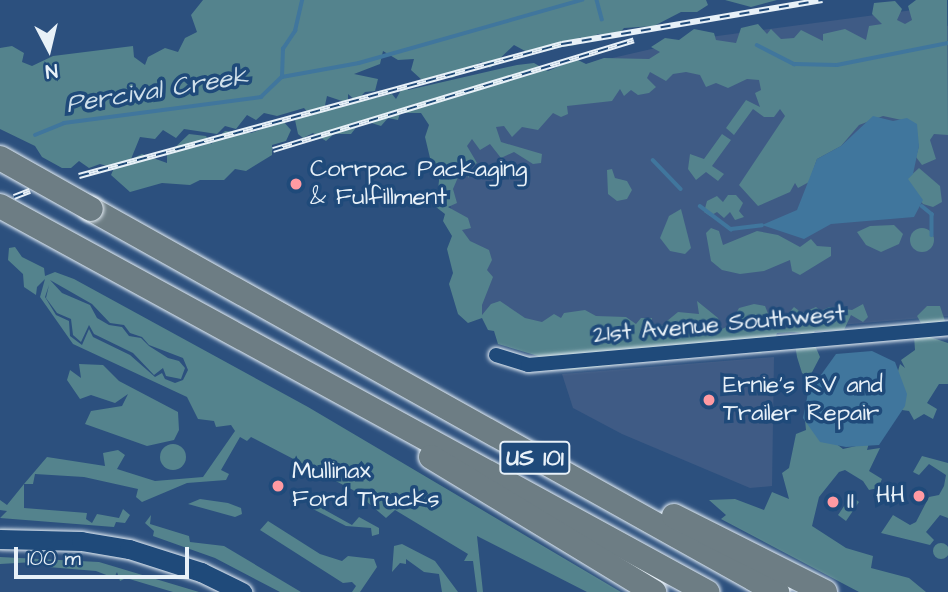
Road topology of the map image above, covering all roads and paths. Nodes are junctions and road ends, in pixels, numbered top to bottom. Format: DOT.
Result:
graph roads {
  1 [pos="0,158"];
  2 [pos="0,206"];
  3 [pos="293,321"];
  4 [pos="948,328"];
  5 [pos="273,352"];
  6 [pos="496,355"];
  7 [pos="0,539"];
  8 [pos="242,592"];
  9 [pos="654,592"];
  10 [pos="706,592"];
  11 [pos="777,592"];
  12 [pos="825,592"];
  1 -- 3 [label="highway, US 101, bridge"];
  2 -- 5 [label="highway, US 101"];
  3 -- 11 [label="highway, US 101"];
  3 -- 12 [label="highway"];
  4 -- 6 [label="street, 21st Avenue Southwest"];
  5 -- 9 [label="highway"];
  5 -- 10 [label="highway, US 101"];
  7 -- 8 [label="main road"];
}
